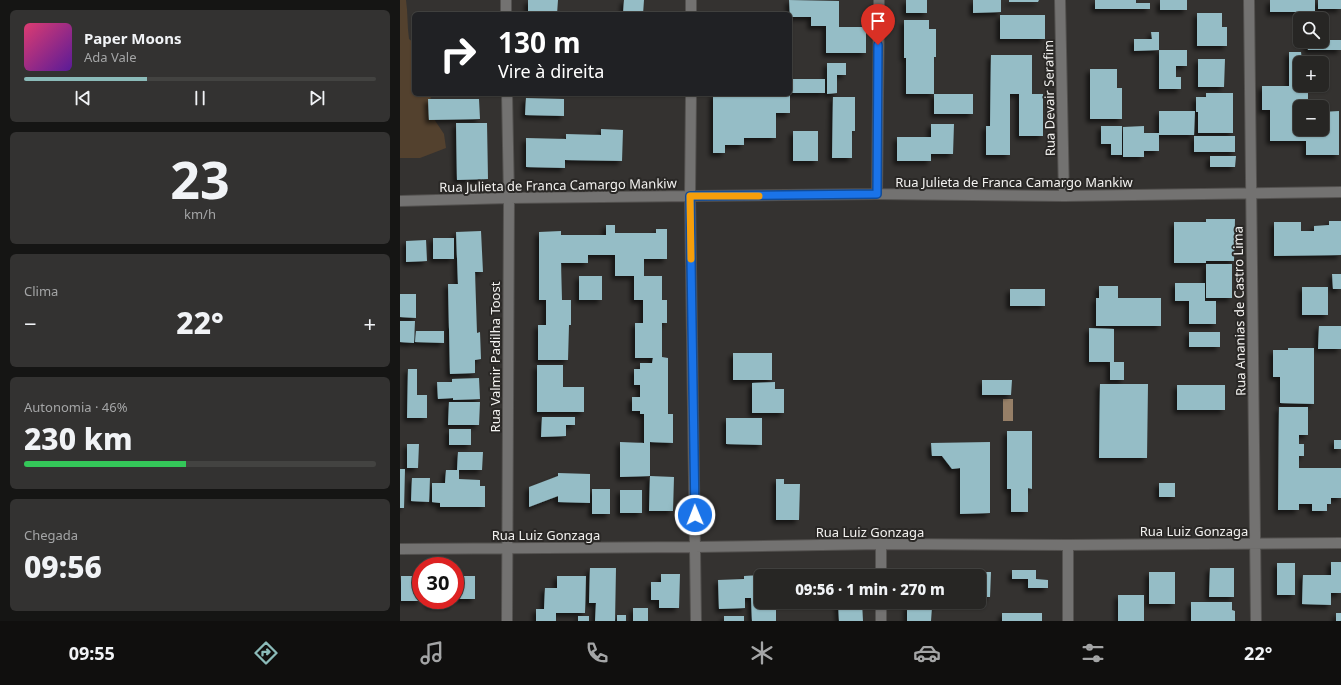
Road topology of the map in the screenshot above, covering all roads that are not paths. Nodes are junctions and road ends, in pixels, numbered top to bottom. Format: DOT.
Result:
graph roads {
  1 [pos="506,0"];
  2 [pos="691,0"];
  3 [pos="879,0"];
  4 [pos="1060,0"];
  5 [pos="1249,0"];
  6 [pos="506,12"];
  7 [pos="691,12"];
  8 [pos="507,96"];
  9 [pos="691,96"];
  10 [pos="1341,192"];
  11 [pos="1250,193"];
  12 [pos="877,194"];
  13 [pos="690,196"];
  14 [pos="1064,196"];
  15 [pos="508,198"];
  16 [pos="400,201"];
  17 [pos="881,544"];
  18 [pos="1256,544"];
  19 [pos="1341,544"];
  20 [pos="1068,545"];
  21 [pos="695,547"];
  22 [pos="507,548"];
  23 [pos="400,549"];
  24 [pos="881,569"];
  25 [pos="881,609"];
  26 [pos="507,621"];
  27 [pos="696,621"];
  28 [pos="881,621"];
  29 [pos="1068,621"];
  30 [pos="1256,621"];
  1 -- 6 [label="street"];
  2 -- 7 [label="street"];
  3 -- 12 [label="street"];
  4 -- 14 [label="street, Rua Devair Serafim"];
  5 -- 11 [label="street, Rua Ananias de Castro Lima"];
  8 -- 15 [label="street, Rua Valmir Padilha Toost"];
  9 -- 13 [label="street"];
  10 -- 11 [label="street, Rua Julieta de Franca Camargo Mankiw"];
  11 -- 14 [label="street, Rua Julieta de Franca Camargo Mankiw"];
  11 -- 18 [label="street, Rua Ananias de Castro Lima"];
  12 -- 13 [label="street, Rua Julieta de Franca Camargo Mankiw"];
  12 -- 14 [label="street, Rua Julieta de Franca Camargo Mankiw"];
  13 -- 15 [label="street, Rua Julieta de Franca Camargo Mankiw"];
  13 -- 21 [label="street"];
  15 -- 16 [label="street, Rua Julieta de Franca Camargo Mankiw"];
  15 -- 22 [label="street, Rua Valmir Padilha Toost"];
  17 -- 20 [label="street, Rua Luiz Gonzaga"];
  17 -- 21 [label="street, Rua Luiz Gonzaga"];
  17 -- 24 [label="street"];
  18 -- 19 [label="street, Rua Luiz Gonzaga"];
  18 -- 20 [label="street, Rua Luiz Gonzaga"];
  18 -- 30 [label="street, Rua Ananias de Castro Lima"];
  20 -- 29 [label="street"];
  21 -- 22 [label="street, Rua Luiz Gonzaga"];
  21 -- 27 [label="street"];
  22 -- 23 [label="street, Rua Luiz Gonzaga"];
  22 -- 26 [label="street, Rua Valmir Padilha Toost"];
  25 -- 28 [label="street"];
}
